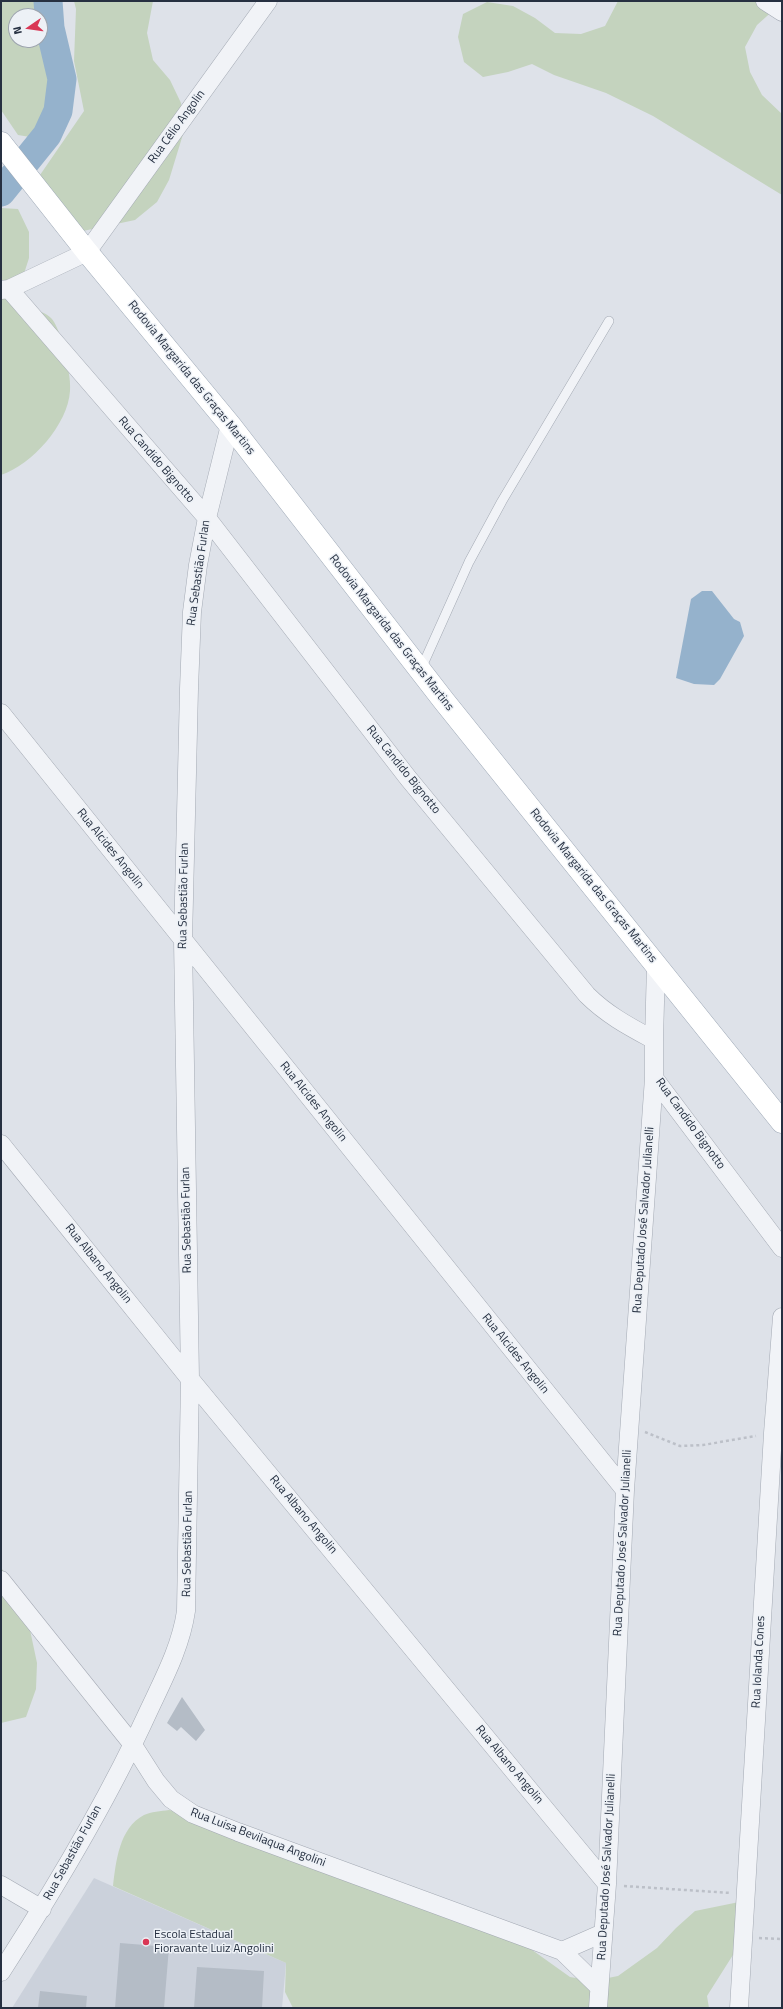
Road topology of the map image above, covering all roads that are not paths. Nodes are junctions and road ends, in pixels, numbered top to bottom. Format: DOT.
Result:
graph roads {
  1 [pos="268,1"];
  2 [pos="765,1"];
  3 [pos="782,12"];
  4 [pos="1,143"];
  5 [pos="87,252"];
  6 [pos="5,289"];
  7 [pos="609,321"];
  8 [pos="230,425"];
  9 [pos="207,518"];
  10 [pos="420,671"];
  11 [pos="3,719"];
  12 [pos="183,940"];
  13 [pos="656,965"];
  14 [pos="654,1040"];
  15 [pos="654,1078"];
  16 [pos="782,1122"];
  17 [pos="1,1144"];
  18 [pos="782,1248"];
  19 [pos="782,1317"];
  20 [pos="190,1379"];
  21 [pos="625,1490"];
  22 [pos="1,1580"];
  23 [pos="133,1745"];
  24 [pos="607,1884"];
  25 [pos="1,1885"];
  26 [pos="42,1909"];
  27 [pos="603,1933"];
  28 [pos="562,1951"];
  29 [pos="1,1972"];
  30 [pos="600,1987"];
  31 [pos="598,2008"];
  32 [pos="739,2008"];
  1 -- 5 [label="street, Rua Célio Angolin"];
  2 -- 3 [label="street"];
  4 -- 5 [label="main road, Rodovia Margarida das Graças Martins"];
  5 -- 6 [label="street"];
  5 -- 8 [label="main road, Rodovia Margarida das Graças Martins"];
  6 -- 9 [label="street, Rua Candido Bignotto"];
  7 -- 10 [label="lane"];
  8 -- 9 [label="street, Rua Sebastião Furlan"];
  8 -- 10 [label="main road, Rodovia Margarida das Graças Martins"];
  9 -- 12 [label="street, Rua Sebastião Furlan"];
  9 -- 14 [label="street, Rua Candido Bignotto"];
  10 -- 13 [label="main road, Rodovia Margarida das Graças Martins"];
  11 -- 12 [label="street, Rua Alcides Angolin"];
  12 -- 20 [label="street, Rua Sebastião Furlan"];
  12 -- 21 [label="street, Rua Alcides Angolin"];
  13 -- 14 [label="street"];
  13 -- 16 [label="main road, Rodovia Margarida das Graças Martins"];
  14 -- 15 [label="street, Rua Candido Bignotto"];
  15 -- 18 [label="street, Rua Candido Bignotto"];
  15 -- 21 [label="street, Rua Deputado José Salvador Julianelli"];
  17 -- 20 [label="street, Rua Albano Angolin"];
  19 -- 32 [label="street, Rua Iolanda Cones"];
  20 -- 23 [label="street, Rua Sebastião Furlan"];
  20 -- 24 [label="street, Rua Albano Angolin"];
  21 -- 24 [label="street, Rua Deputado José Salvador Julianelli"];
  22 -- 23 [label="street, Rua Luisa Bevilaqua Angolini"];
  23 -- 26 [label="street, Rua Sebastião Furlan"];
  23 -- 28 [label="street, Rua Luisa Bevilaqua Angolini"];
  24 -- 27 [label="street, Rua Deputado José Salvador Julianelli"];
  25 -- 26 [label="street"];
  26 -- 29 [label="street, Rua Sebastião Furlan"];
  27 -- 28 [label="street"];
  27 -- 30 [label="street, Rua Deputado José Salvador Julianelli"];
  28 -- 30 [label="street, Rua Luisa Bevilaqua Angolini"];
  30 -- 31 [label="street, Rua Deputado José Salvador Julianelli"];
}
